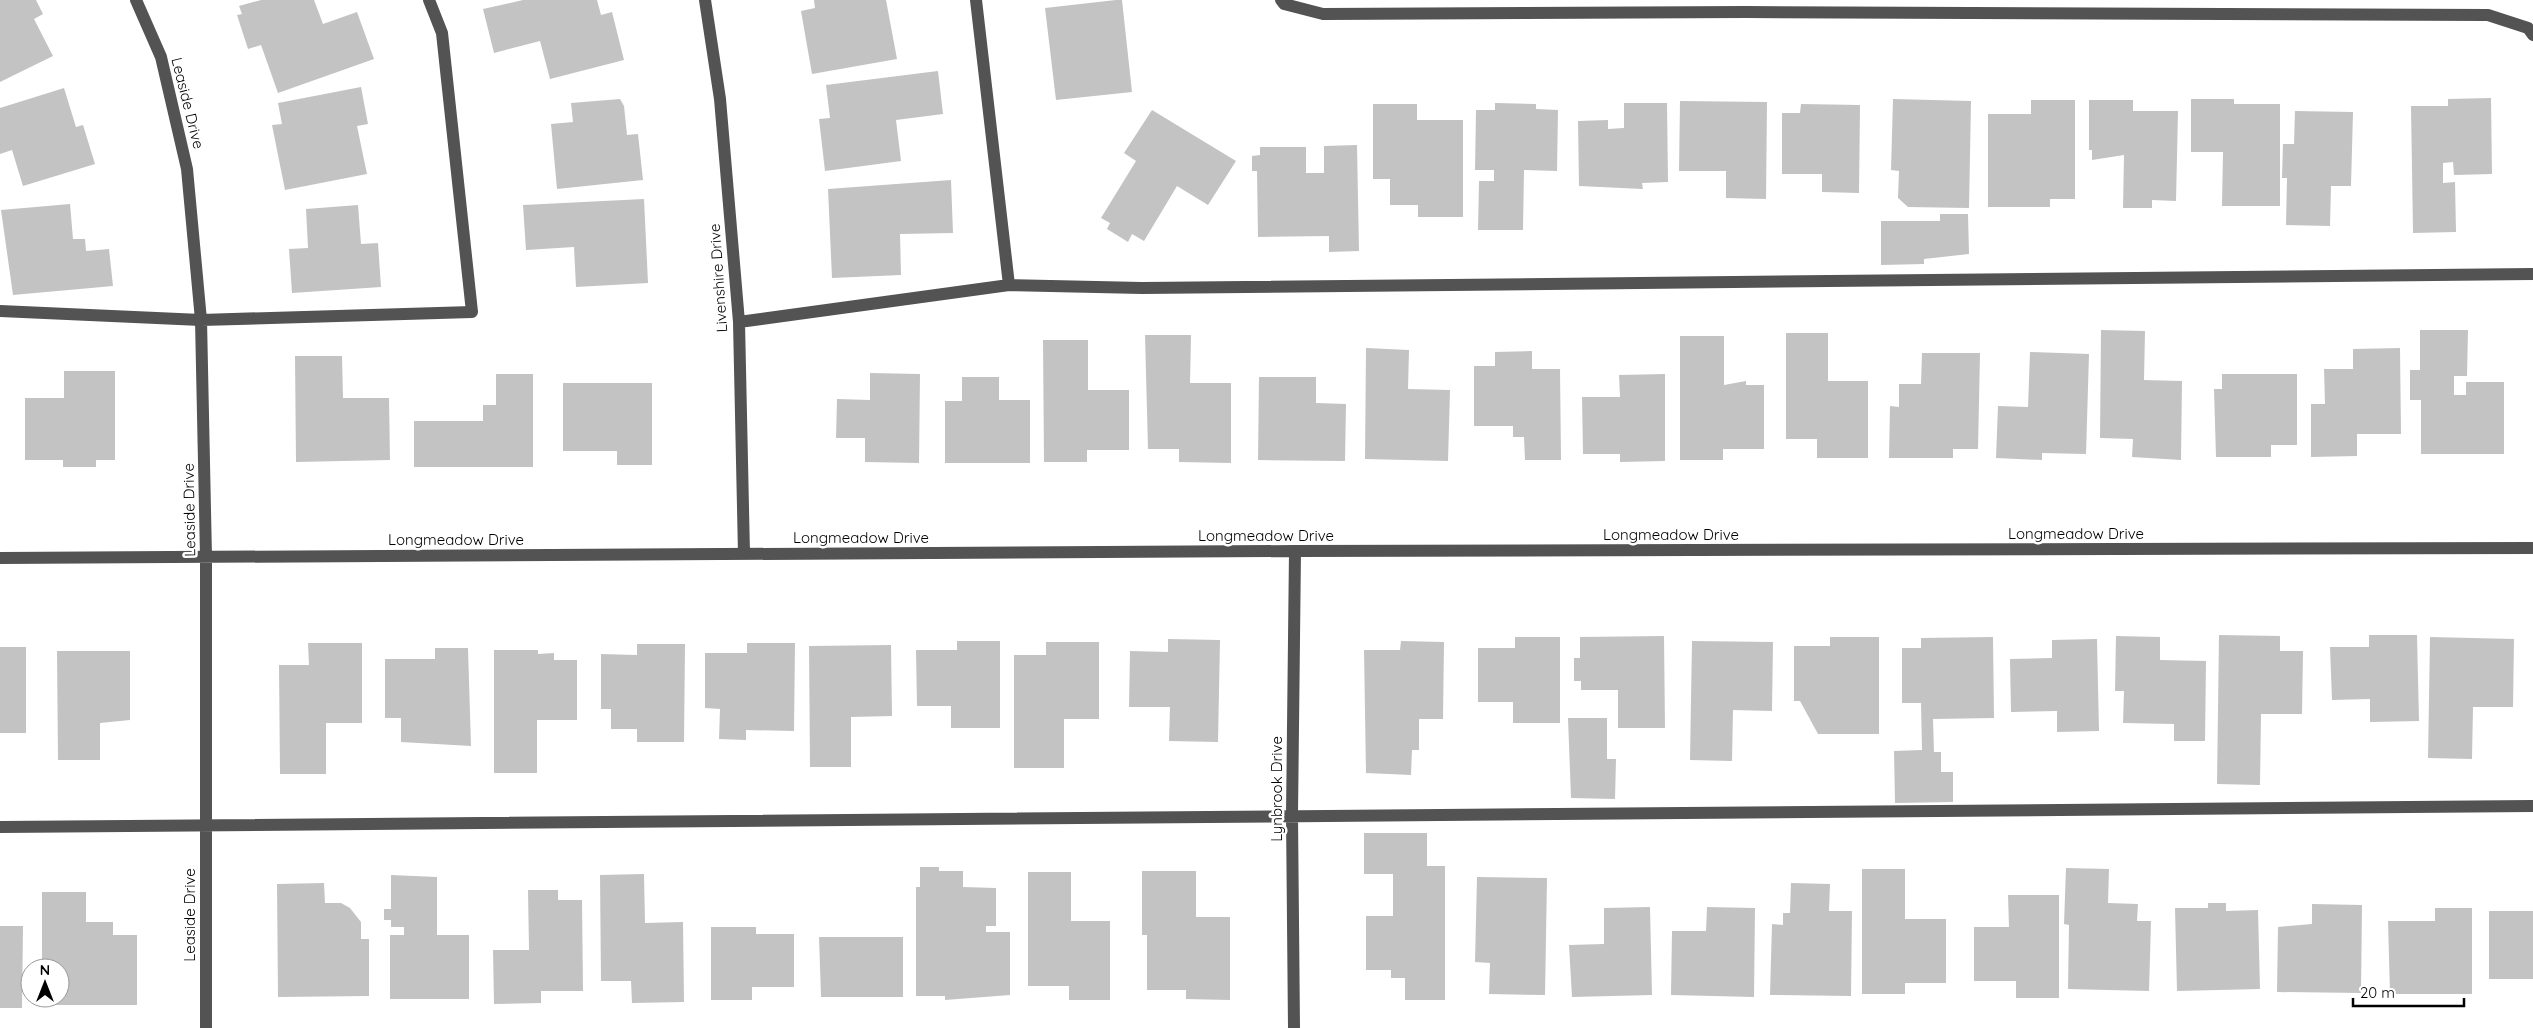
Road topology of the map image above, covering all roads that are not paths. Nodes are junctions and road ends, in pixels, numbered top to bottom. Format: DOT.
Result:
graph roads {
  1 [pos="136,0"];
  2 [pos="429,0"];
  3 [pos="705,0"];
  4 [pos="976,0"];
  5 [pos="1281,0"];
  6 [pos="1746,6"];
  7 [pos="2533,35"];
  8 [pos="2533,274"];
  9 [pos="1008,285"];
  10 [pos="0,311"];
  11 [pos="201,320"];
  12 [pos="739,322"];
  13 [pos="2533,548"];
  14 [pos="1295,551"];
  15 [pos="744,554"];
  16 [pos="206,557"];
  17 [pos="0,558"];
  18 [pos="2533,806"];
  19 [pos="1292,816"];
  20 [pos="0,827"];
  21 [pos="206,827"];
  22 [pos="206,1028"];
  23 [pos="1294,1028"];
  1 -- 11 [label="street, Leaside Drive"];
  2 -- 11 [label="street"];
  3 -- 12 [label="street, Livenshire Drive"];
  4 -- 9 [label="street"];
  5 -- 6 [label="street"];
  6 -- 7 [label="street"];
  8 -- 9 [label="street"];
  9 -- 12 [label="street"];
  10 -- 11 [label="street"];
  11 -- 16 [label="street, Leaside Drive"];
  12 -- 15 [label="street, Livenshire Drive"];
  13 -- 14 [label="street, Longmeadow Drive"];
  14 -- 15 [label="street, Longmeadow Drive"];
  14 -- 19 [label="street, Lynbrook Drive"];
  15 -- 16 [label="street, Longmeadow Drive"];
  16 -- 17 [label="street, Longmeadow Drive"];
  16 -- 21 [label="street, Leaside Drive"];
  18 -- 19 [label="street"];
  19 -- 21 [label="street"];
  19 -- 23 [label="street, Lynbrook Drive"];
  20 -- 21 [label="street"];
  21 -- 22 [label="street, Leaside Drive"];
}
